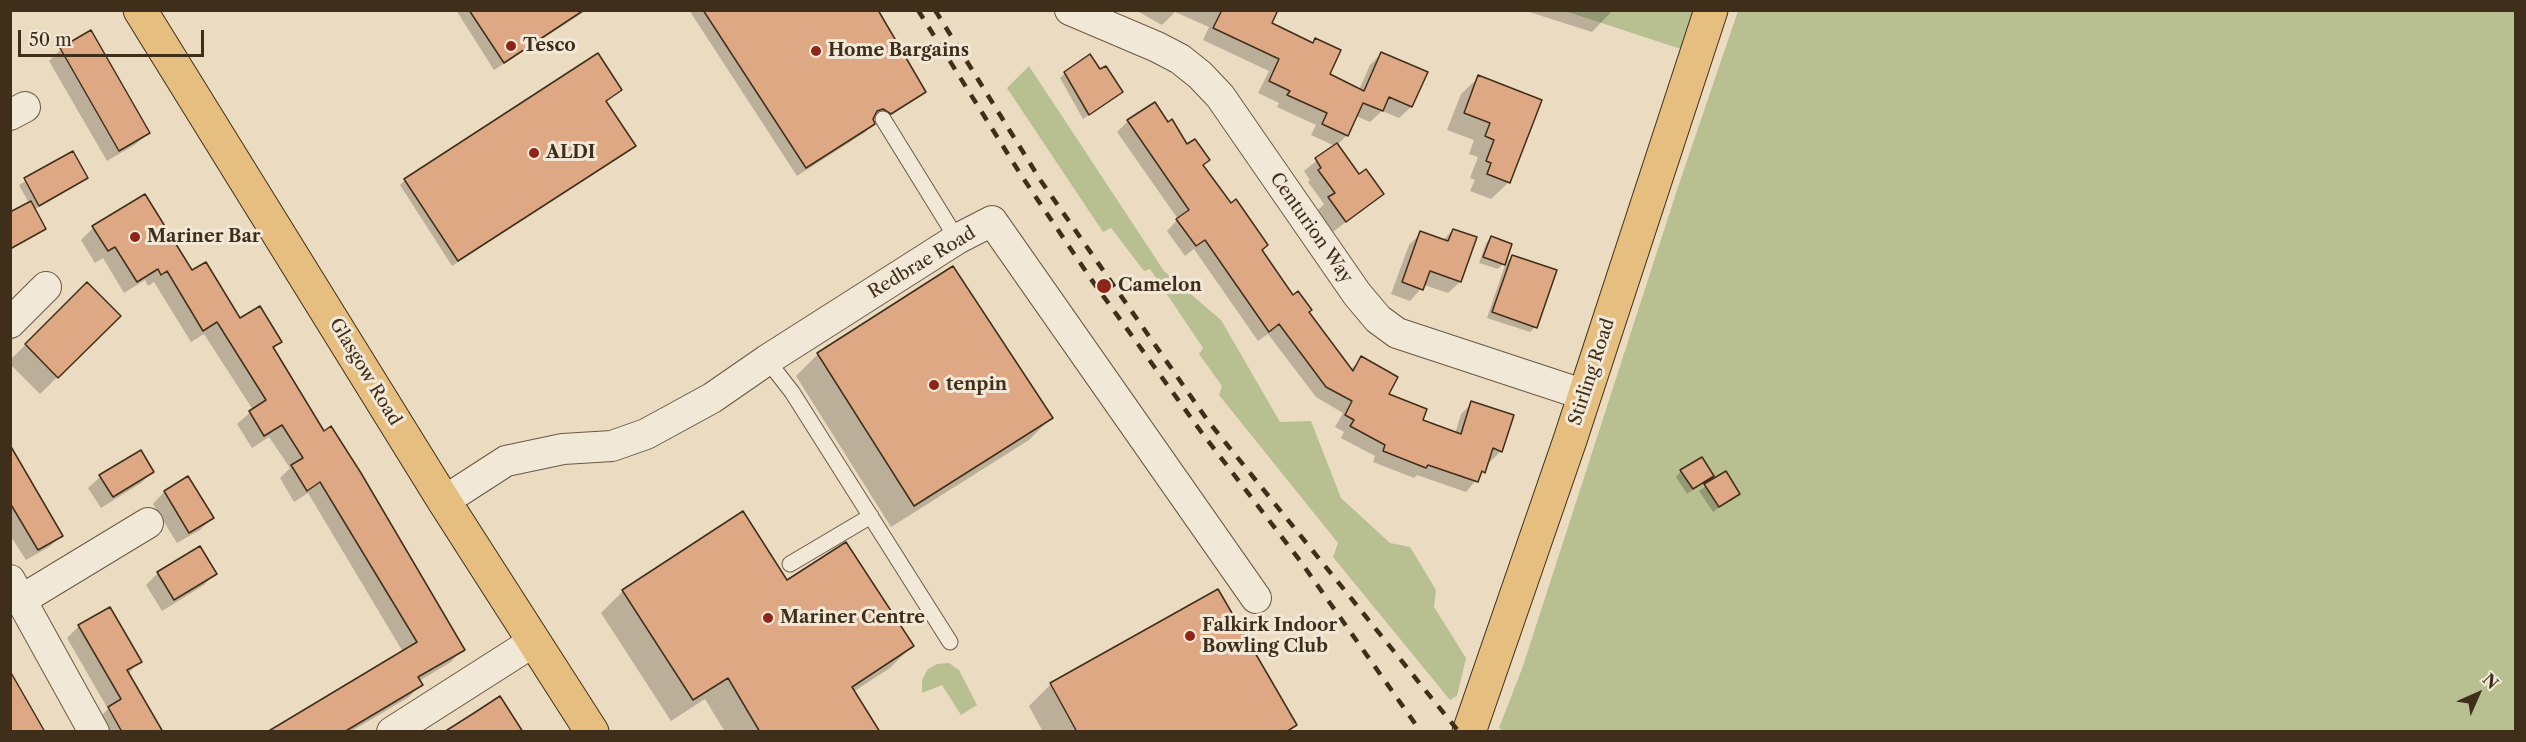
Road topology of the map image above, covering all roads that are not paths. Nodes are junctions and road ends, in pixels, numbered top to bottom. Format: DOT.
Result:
graph roads {
  1 [pos="140,10"];
  2 [pos="1070,10"];
  3 [pos="1711,10"];
  4 [pos="883,119"];
  5 [pos="957,239"];
  6 [pos="46,287"];
  7 [pos="10,323"];
  8 [pos="767,360"];
  9 [pos="1585,395"];
  10 [pos="444,501"];
  11 [pos="871,516"];
  12 [pos="148,523"];
  13 [pos="790,564"];
  14 [pos="16,590"];
  15 [pos="1257,598"];
  16 [pos="533,642"];
  17 [pos="950,642"];
  18 [pos="94,732"];
  19 [pos="392,732"];
  20 [pos="592,732"];
  21 [pos="1469,732"];
  1 -- 10 [label="main road, Glasgow Road"];
  2 -- 9 [label="street, Centurion Way"];
  3 -- 9 [label="main road, Stirling Road"];
  4 -- 5 [label="lane"];
  5 -- 8 [label="street, Redbrae Road"];
  5 -- 15 [label="street, Redbrae Road"];
  6 -- 7 [label="street"];
  8 -- 10 [label="street, Redbrae Road"];
  8 -- 11 [label="lane"];
  9 -- 21 [label="main road, Stirling Road"];
  10 -- 16 [label="main road, Glasgow Road"];
  11 -- 13 [label="lane"];
  11 -- 17 [label="lane"];
  12 -- 14 [label="street"];
  14 -- 18 [label="street"];
  16 -- 19 [label="street"];
  16 -- 20 [label="main road, Glasgow Road"];
}
